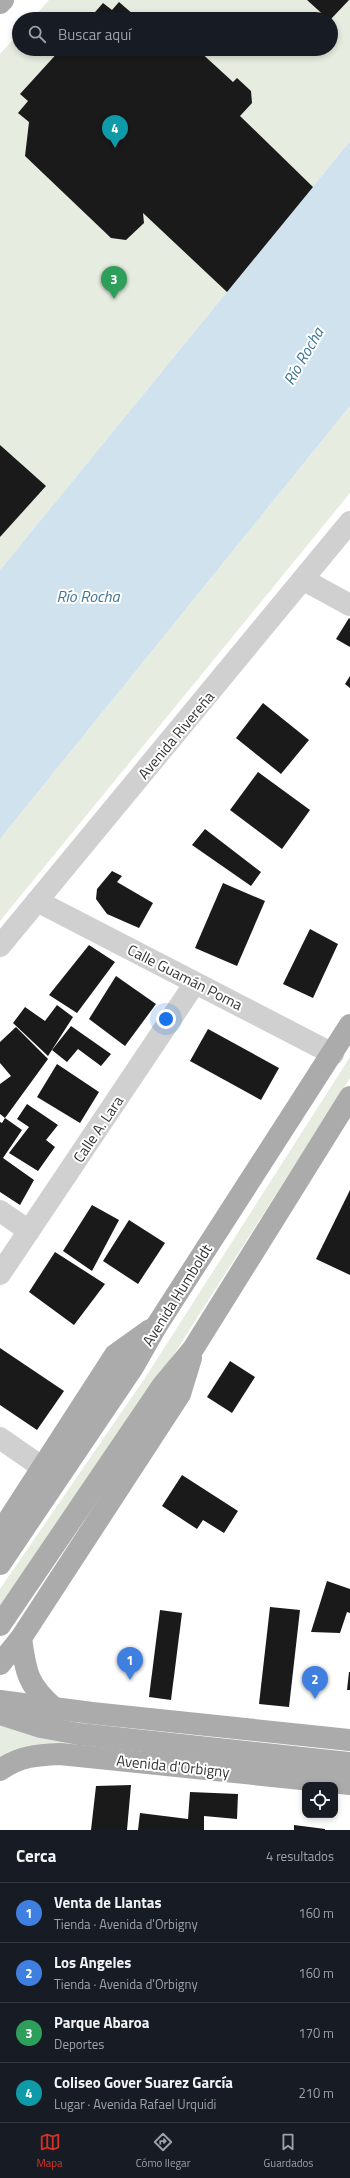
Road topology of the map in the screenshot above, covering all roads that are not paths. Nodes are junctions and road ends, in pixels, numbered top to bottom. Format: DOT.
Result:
graph roads {
  1 [pos="3,0"];
  2 [pos="0,3"];
  3 [pos="350,522"];
  4 [pos="304,580"];
  5 [pos="350,605"];
  6 [pos="37,901"];
  7 [pos="0,946"];
  8 [pos="196,983"];
  9 [pos="350,1025"];
  10 [pos="333,1054"];
  11 [pos="350,1097"];
  12 [pos="0,1211"];
  13 [pos="29,1231"];
  14 [pos="0,1274"];
  15 [pos="157,1325"];
  16 [pos="193,1349"];
  17 [pos="0,1438"];
  18 [pos="43,1468"];
  19 [pos="0,1532"];
  20 [pos="0,1564"];
  21 [pos="0,1625"];
  22 [pos="21,1638"];
  23 [pos="0,1664"];
  24 [pos="0,1701"];
  25 [pos="54,1708"];
  26 [pos="0,1714"];
  27 [pos="350,1740"];
  28 [pos="350,1763"];
  29 [pos="0,1770"];
  30 [pos="350,1784"];
  1 -- 2 [label="main road"];
  3 -- 4 [label="street, Avenida Rivereña"];
  4 -- 5 [label="street"];
  4 -- 6 [label="street, Avenida Rivereña"];
  6 -- 7 [label="street, Avenida Rivereña"];
  6 -- 8 [label="street, Calle Guamán Poma"];
  8 -- 10 [label="street, Calle Guamán Poma"];
  8 -- 13 [label="street, Calle A. Lara"];
  9 -- 10 [label="main road, Avenida Humboldt"];
  10 -- 15 [label="main road, Avenida Humboldt"];
  11 -- 16 [label="main road"];
  12 -- 13 [label="street"];
  13 -- 14 [label="street, Calle A. Lara"];
  15 -- 18 [label="main road"];
  15 -- 20 [label="main road, Avenida Humboldt"];
  16 -- 21 [label="main road"];
  16 -- 22 [label="main road"];
  17 -- 18 [label="street"];
  18 -- 19 [label="main road"];
  22 -- 23 [label="main road"];
  22 -- 25 [label="main road"];
  24 -- 25 [label="main road"];
  25 -- 27 [label="main road"];
  26 -- 28 [label="main road"];
  29 -- 30 [label="main road, Avenida d'Orbigny"];
}
